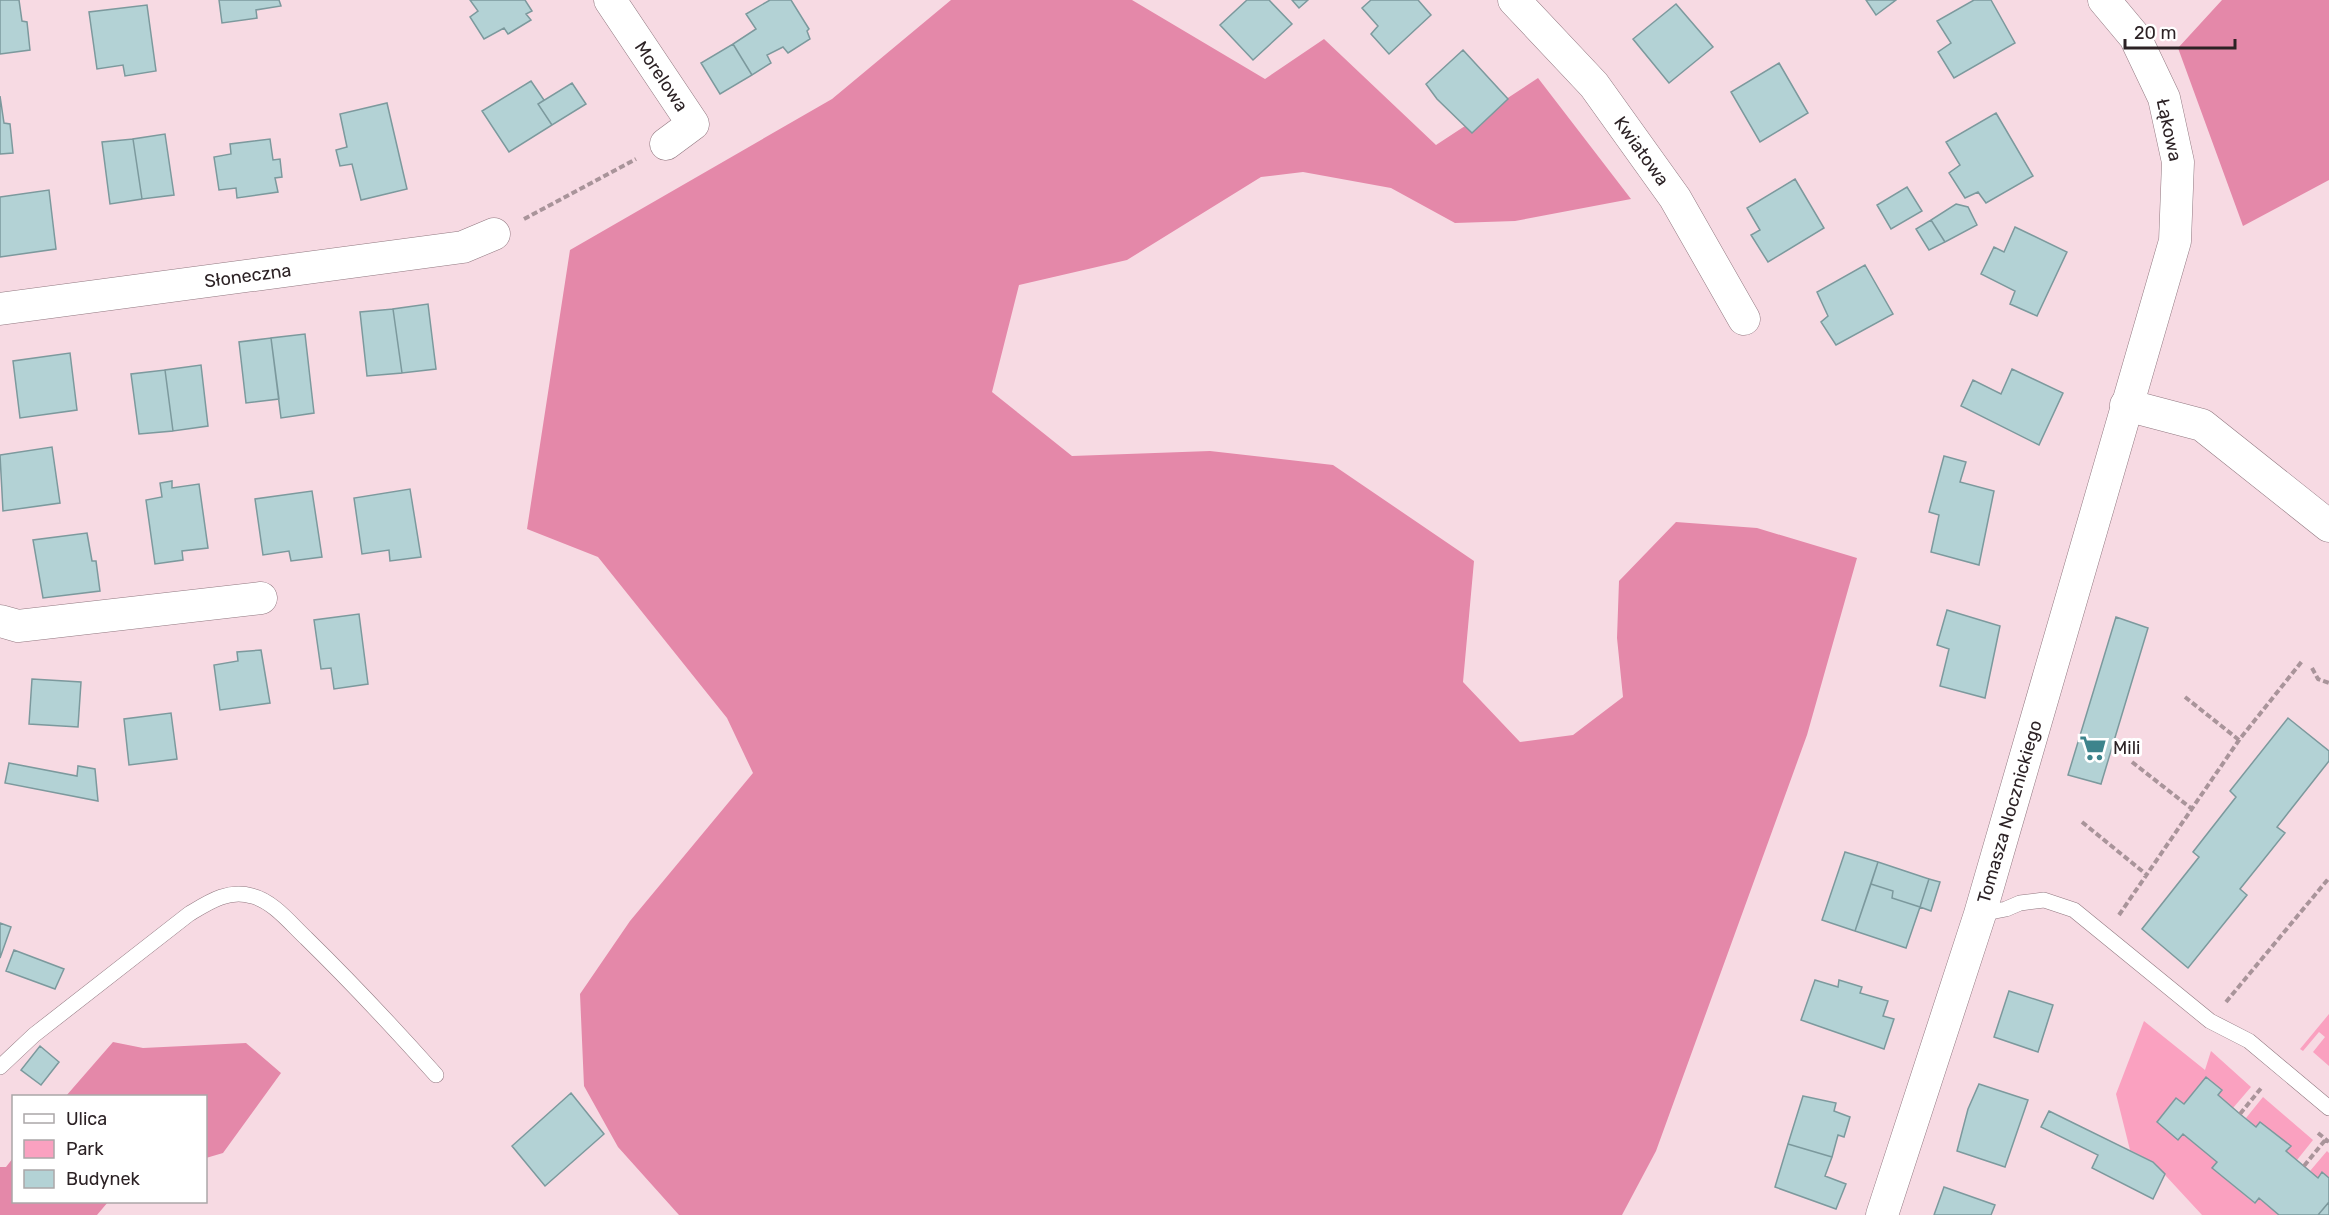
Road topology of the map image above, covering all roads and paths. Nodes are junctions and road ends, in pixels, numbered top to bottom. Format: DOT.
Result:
graph roads {
  1 [pos="610,0"];
  2 [pos="1514,0"];
  3 [pos="2104,0"];
  4 [pos="666,144"];
  5 [pos="494,234"];
  6 [pos="2175,241"];
  7 [pos="0,309"];
  8 [pos="1744,319"];
  9 [pos="2126,405"];
  10 [pos="2329,526"];
  11 [pos="261,598"];
  12 [pos="0,621"];
  13 [pos="2303,660"];
  14 [pos="2312,668"];
  15 [pos="2329,684"];
  16 [pos="2185,697"];
  17 [pos="2239,740"];
  18 [pos="2132,762"];
  19 [pos="2192,808"];
  20 [pos="2082,822"];
  21 [pos="2147,875"];
  22 [pos="2329,878"];
  23 [pos="1980,914"];
  24 [pos="2103,934"];
  25 [pos="2210,1022"];
  26 [pos="0,1067"];
  27 [pos="436,1075"];
  28 [pos="2262,1087"];
  29 [pos="2329,1108"];
  30 [pos="2240,1114"];
  31 [pos="2326,1139"];
  32 [pos="2304,1166"];
  33 [pos="1882,1215"];
  1 -- 4 [label="street, Morelowa"];
  2 -- 8 [label="street, Kwiatowa"];
  3 -- 6 [label="street, Łąkowa"];
  4 -- 5 [label="path"];
  5 -- 7 [label="street, Słoneczna"];
  6 -- 9 [label="street, Tomasza Nocznickiego"];
  9 -- 10 [label="street"];
  9 -- 23 [label="street, Tomasza Nocznickiego"];
  11 -- 12 [label="street"];
  13 -- 17 [label="path"];
  14 -- 15 [label="path"];
  16 -- 17 [label="path"];
  17 -- 19 [label="path"];
  18 -- 19 [label="path"];
  19 -- 21 [label="path"];
  20 -- 21 [label="path"];
  21 -- 24 [label="path"];
  22 -- 25 [label="path"];
  23 -- 24 [label="lane"];
  23 -- 33 [label="street, Tomasza Nocznickiego"];
  24 -- 25 [label="lane"];
  25 -- 29 [label="lane"];
  26 -- 27 [label="lane"];
  28 -- 30 [label="path"];
  31 -- 32 [label="path"];
}
